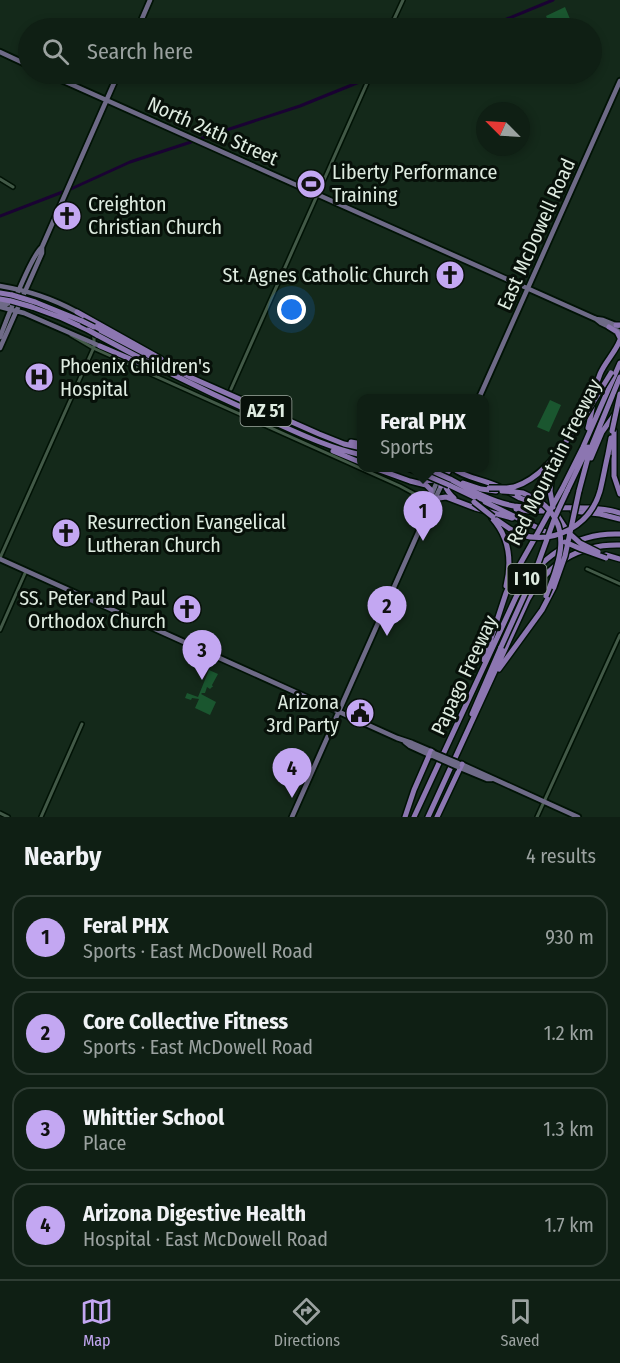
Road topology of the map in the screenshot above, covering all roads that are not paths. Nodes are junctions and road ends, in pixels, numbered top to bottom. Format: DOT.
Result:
graph roads {
  1 [pos="150,0"];
  2 [pos="403,0"];
  3 [pos="142,18"];
  4 [pos="395,18"];
  5 [pos="0,52"];
  6 [pos="18,60"];
  7 [pos="620,81"];
  8 [pos="71,84"];
  9 [pos="114,84"];
  10 [pos="367,84"];
  11 [pos="107,100"];
  12 [pos="0,179"];
  13 [pos="13,187"];
  14 [pos="317,194"];
  15 [pos="28,278"];
  16 [pos="527,288"];
  17 [pos="0,289"];
  18 [pos="39,295"];
  19 [pos="8,298"];
  20 [pos="18,300"];
  21 [pos="0,304"];
  22 [pos="34,304"];
  23 [pos="77,312"];
  24 [pos="32,316"];
  25 [pos="6,322"];
  26 [pos="616,326"];
  27 [pos="64,330"];
  28 [pos="93,331"];
  29 [pos="620,332"];
  30 [pos="2,338"];
  31 [pos="83,338"];
  32 [pos="619,343"];
  33 [pos="96,345"];
  34 [pos="0,348"];
  35 [pos="111,355"];
  36 [pos="620,358"];
  37 [pos="620,363"];
  38 [pos="620,369"];
  39 [pos="620,377"];
  40 [pos="203,386"];
  41 [pos="231,389"];
  42 [pos="481,394"];
  43 [pos="620,394"];
  44 [pos="611,396"];
  45 [pos="620,398"];
  46 [pos="620,407"];
  47 [pos="584,417"];
  48 [pos="613,431"];
  49 [pos="307,438"];
  50 [pos="357,445"];
  51 [pos="357,454"];
  52 [pos="577,459"];
  53 [pos="357,461"];
  54 [pos="357,467"];
  55 [pos="367,472"];
  56 [pos="386,472"];
  57 [pos="459,472"];
  58 [pos="441,475"];
  59 [pos="466,475"];
  60 [pos="404,478"];
  61 [pos="467,485"];
  62 [pos="514,489"];
  63 [pos="565,490"];
  64 [pos="579,491"];
  65 [pos="620,494"];
  66 [pos="431,495"];
  67 [pos="472,499"];
  68 [pos="461,502"];
  69 [pos="430,504"];
  70 [pos="552,508"];
  71 [pos="620,516"];
  72 [pos="537,527"];
  73 [pos="620,534"];
  74 [pos="620,545"];
  75 [pos="606,556"];
  76 [pos="0,559"];
  77 [pos="620,559"];
  78 [pos="587,570"];
  79 [pos="26,571"];
  80 [pos="620,584"];
  81 [pos="501,605"];
  82 [pos="0,630"];
  83 [pos="620,635"];
  84 [pos="522,637"];
  85 [pos="500,647"];
  86 [pos="480,676"];
  87 [pos="492,677"];
  88 [pos="339,712"];
  89 [pos="462,715"];
  90 [pos="82,724"];
  91 [pos="458,752"];
  92 [pos="432,754"];
  93 [pos="459,765"];
  94 [pos="544,801"];
  95 [pos="0,813"];
  96 [pos="8,817"];
  97 [pos="41,817"];
  98 [pos="292,817"];
  99 [pos="405,817"];
  100 [pos="414,817"];
  101 [pos="428,817"];
  102 [pos="437,817"];
  103 [pos="537,817"];
  104 [pos="578,817"];
  1 -- 3 [label="main road"];
  2 -- 4 [label="street"];
  5 -- 6 [label="main road"];
  7 -- 16 [label="main road, East McDowell Road"];
  8 -- 11 [label="main road, North 24th Street"];
  9 -- 11 [label="main road"];
  10 -- 14 [label="street"];
  11 -- 14 [label="main road, North 24th Street"];
  11 -- 15 [label="main road"];
  12 -- 13 [label="street"];
  14 -- 16 [label="main road, North 24th Street"];
  14 -- 41 [label="street"];
  15 -- 17 [label="main road"];
  15 -- 18 [label="main road"];
  15 -- 20 [label="main road"];
  16 -- 26 [label="main road, North 24th Street"];
  16 -- 42 [label="main road, East McDowell Road"];
  17 -- 19 [label="highway, AZ 51"];
  17 -- 20 [label="main road"];
  18 -- 20 [label="main road"];
  18 -- 23 [label="main road"];
  19 -- 21 [label="highway, AZ 51"];
  19 -- 22 [label="highway, AZ 51, bridge"];
  20 -- 21 [label="main road"];
  20 -- 21 [label="main road"];
  20 -- 24 [label="main road"];
  20 -- 24 [label="main road"];
  20 -- 25 [label="main road"];
  20 -- 30 [label="main road"];
  21 -- 25 [label="main road"];
  22 -- 28 [label="highway, AZ 51"];
  22 -- 28 [label="highway, AZ 51, bridge"];
  23 -- 28 [label="street"];
  23 -- 40 [label="highway"];
  24 -- 27 [label="main road"];
  24 -- 30 [label="main road"];
  25 -- 30 [label="main road"];
  26 -- 29 [label="main road, North 24th Street"];
  26 -- 32 [label="highway"];
  27 -- 31 [label="main road"];
  27 -- 33 [label="street"];
  28 -- 31 [label="main road"];
  28 -- 33 [label="street"];
  28 -- 40 [label="highway, AZ 51"];
  30 -- 34 [label="main road"];
  31 -- 33 [label="main road"];
  32 -- 52 [label="highway"];
  33 -- 35 [label="street"];
  33 -- 35 [label="street"];
  33 -- 40 [label="highway"];
  33 -- 76 [label="street"];
  35 -- 54 [label="street"];
  36 -- 47 [label="highway, bridge"];
  37 -- 52 [label="highway, Red Mountain Freeway"];
  38 -- 63 [label="highway"];
  39 -- 44 [label="highway, Red Mountain Freeway"];
  40 -- 49 [label="highway, AZ 51"];
  40 -- 50 [label="highway, AZ 51"];
  43 -- 48 [label="highway, bridge"];
  44 -- 63 [label="highway"];
  44 -- 64 [label="highway, Red Mountain Freeway"];
  45 -- 48 [label="highway, bridge"];
  46 -- 64 [label="highway"];
  47 -- 62 [label="highway"];
  47 -- 75 [label="highway, bridge"];
  48 -- 65 [label="highway"];
  48 -- 67 [label="highway, bridge"];
  49 -- 51 [label="highway, AZ 51"];
  49 -- 53 [label="highway"];
  52 -- 63 [label="highway, Red Mountain Freeway"];
  55 -- 69 [label="street"];
  56 -- 60 [label="highway"];
  57 -- 59 [label="highway"];
  58 -- 59 [label="highway"];
  58 -- 60 [label="highway"];
  58 -- 61 [label="highway"];
  58 -- 66 [label="main road"];
  58 -- 67 [label="highway"];
  58 -- 68 [label="highway"];
  58 -- 69 [label="main road"];
  58 -- 70 [label="highway"];
  59 -- 70 [label="highway"];
  60 -- 66 [label="highway"];
  61 -- 62 [label="highway, bridge"];
  61 -- 62 [label="highway, bridge"];
  62 -- 84 [label="highway, bridge"];
  63 -- 81 [label="highway, Red Mountain Freeway, bridge"];
  63 -- 85 [label="highway, bridge"];
  64 -- 84 [label="highway, Red Mountain Freeway, bridge"];
  66 -- 69 [label="main road"];
  67 -- 71 [label="highway"];
  67 -- 72 [label="highway"];
  67 -- 81 [label="highway, bridge"];
  68 -- 69 [label="highway"];
  68 -- 72 [label="highway"];
  69 -- 88 [label="main road"];
  70 -- 71 [label="highway"];
  72 -- 75 [label="highway, bridge"];
  73 -- 86 [label="highway, Papago Freeway / I 10"];
  74 -- 87 [label="highway, Papago Freeway / I 10"];
  75 -- 77 [label="highway"];
  76 -- 79 [label="main road"];
  78 -- 80 [label="street"];
  79 -- 82 [label="street"];
  79 -- 88 [label="main road"];
  81 -- 86 [label="highway, Red Mountain Freeway"];
  83 -- 94 [label="street"];
  84 -- 87 [label="highway, Red Mountain Freeway"];
  85 -- 89 [label="highway"];
  85 -- 91 [label="highway"];
  86 -- 89 [label="highway, Papago Freeway / I 10"];
  87 -- 91 [label="highway, Papago Freeway / I 10"];
  88 -- 92 [label="main road"];
  88 -- 98 [label="main road"];
  89 -- 100 [label="highway, Papago Freeway / I 10"];
  90 -- 97 [label="street"];
  91 -- 101 [label="highway, Papago Freeway / I 10"];
  92 -- 93 [label="main road, bridge"];
  92 -- 99 [label="highway"];
  93 -- 94 [label="main road"];
  93 -- 102 [label="highway"];
  94 -- 103 [label="street"];
  94 -- 104 [label="main road"];
  95 -- 96 [label="street"];
}
